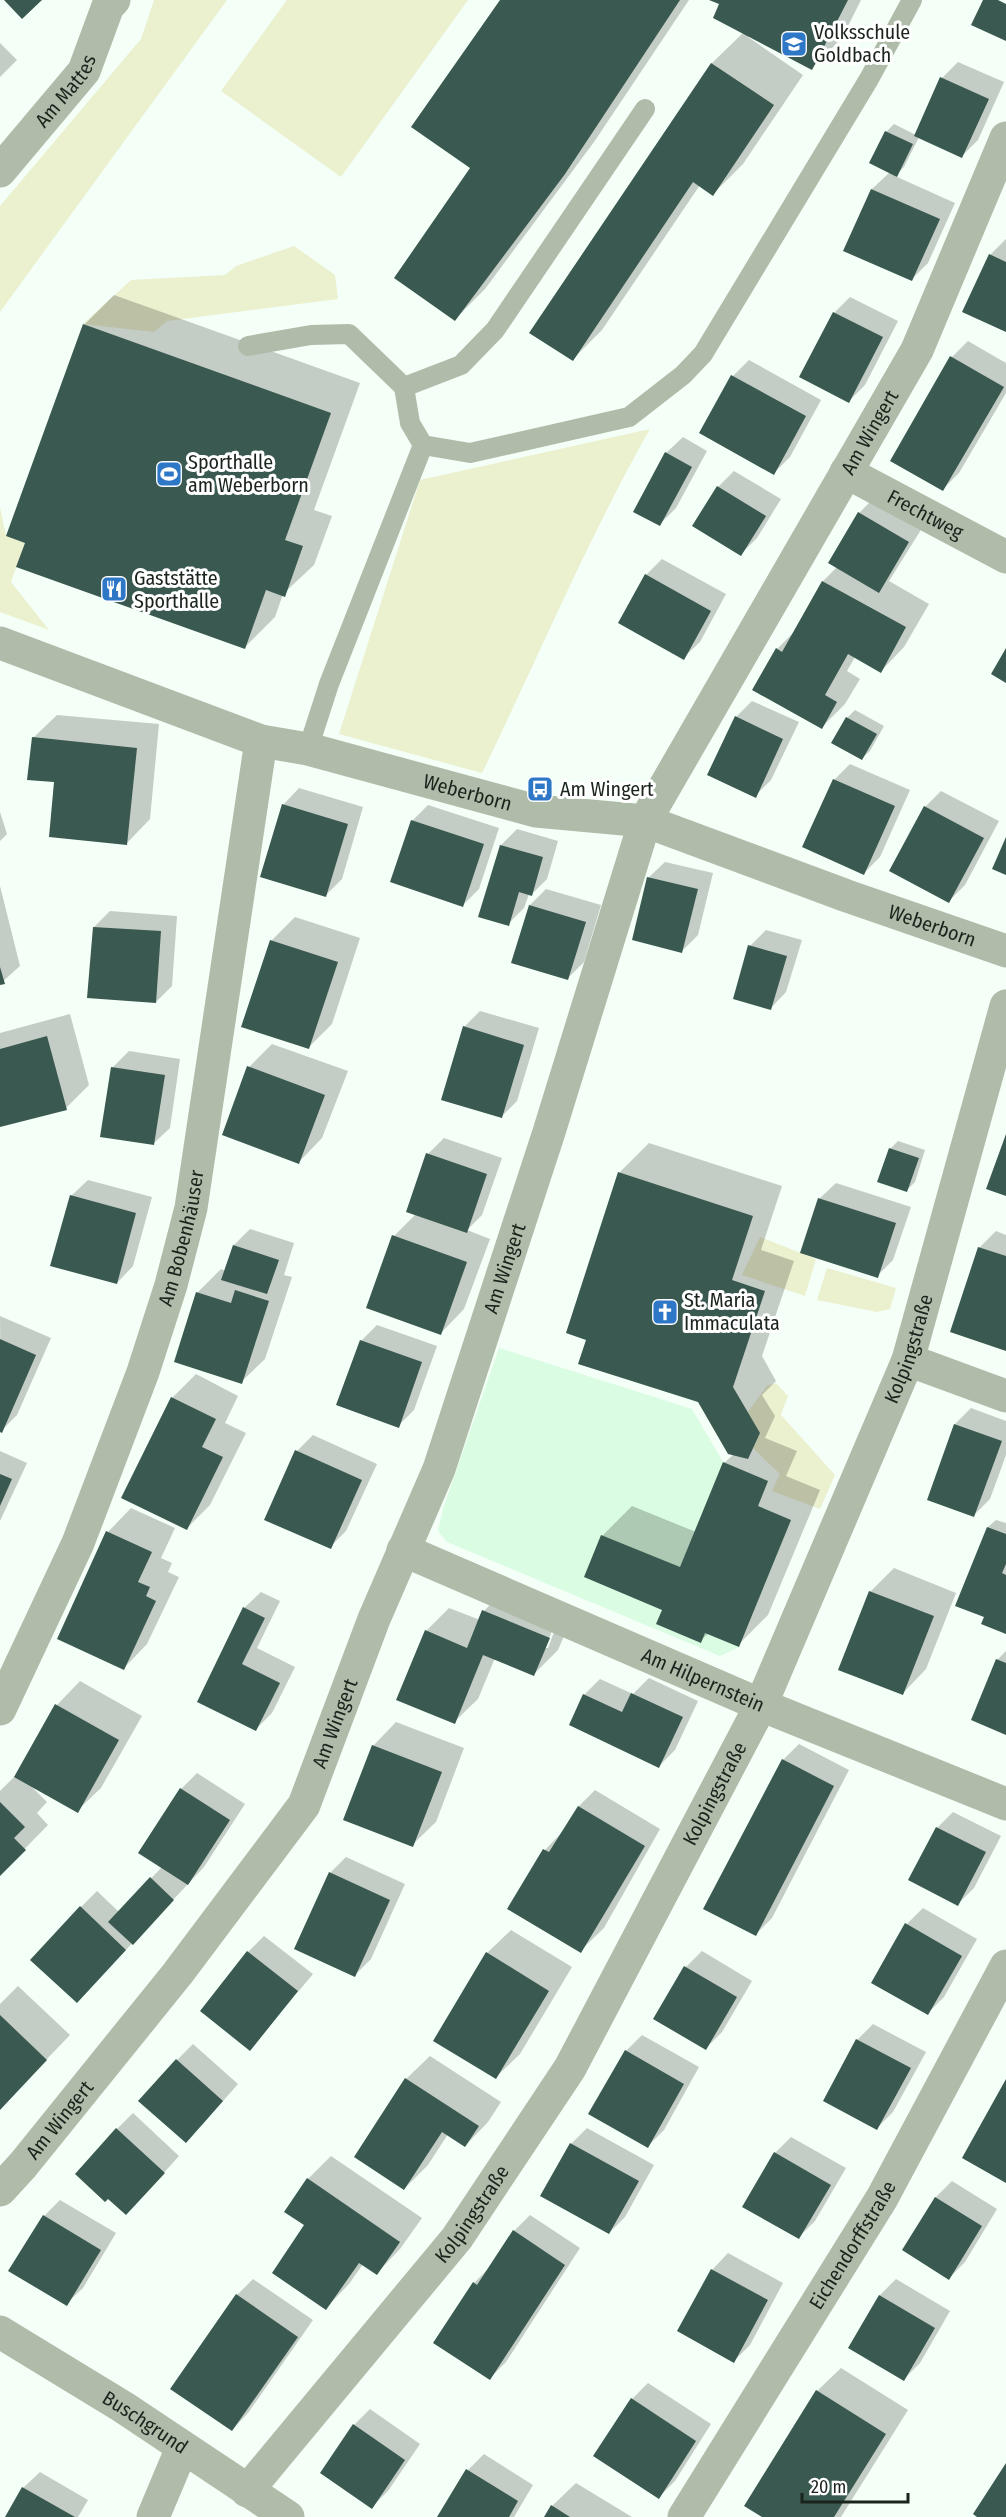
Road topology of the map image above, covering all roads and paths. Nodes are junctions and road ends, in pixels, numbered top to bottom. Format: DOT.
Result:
graph roads {
  1 [pos="114,0"];
  2 [pos="912,0"];
  3 [pos="645,109"];
  4 [pos="1006,138"];
  5 [pos="0,171"];
  6 [pos="248,346"];
  7 [pos="404,387"];
  8 [pos="423,445"];
  9 [pos="846,472"];
  10 [pos="1006,557"];
  11 [pos="0,643"];
  12 [pos="261,741"];
  13 [pos="308,749"];
  14 [pos="645,820"];
  15 [pos="1006,951"];
  16 [pos="1006,1006"];
  17 [pos="908,1360"];
  18 [pos="1006,1396"];
  19 [pos="403,1550"];
  20 [pos="761,1705"];
  21 [pos="0,1709"];
  22 [pos="1006,1804"];
  23 [pos="1006,1966"];
  24 [pos="0,2190"];
  25 [pos="0,2332"];
  26 [pos="182,2448"];
  27 [pos="247,2491"];
  28 [pos="153,2517"];
  29 [pos="288,2517"];
  30 [pos="684,2517"];
  1 -- 5 [label="street, Am Mattes"];
  2 -- 8 [label="lane"];
  3 -- 7 [label="lane"];
  4 -- 9 [label="street, Am Wingert"];
  6 -- 7 [label="lane"];
  7 -- 8 [label="lane"];
  8 -- 13 [label="lane"];
  9 -- 10 [label="street, Frechtweg"];
  9 -- 14 [label="street, Am Wingert"];
  11 -- 12 [label="street, Weberborn"];
  12 -- 13 [label="street, Weberborn"];
  12 -- 21 [label="street, Am Bobenhäuser"];
  13 -- 14 [label="street, Weberborn"];
  14 -- 15 [label="street, Weberborn"];
  14 -- 19 [label="street, Am Wingert"];
  16 -- 17 [label="street, Kolpingstraße"];
  17 -- 18 [label="street"];
  17 -- 20 [label="street, Kolpingstraße"];
  19 -- 20 [label="street, Am Hilpernstein"];
  19 -- 24 [label="street, Am Wingert"];
  20 -- 22 [label="street, Am Hilpernstein"];
  20 -- 27 [label="street, Kolpingstraße"];
  23 -- 30 [label="street, Eichendorffstraße"];
  25 -- 26 [label="street, Buschgrund"];
  26 -- 27 [label="street, Buschgrund"];
  26 -- 28 [label="street"];
  27 -- 29 [label="street, Buschgrund"];
}
